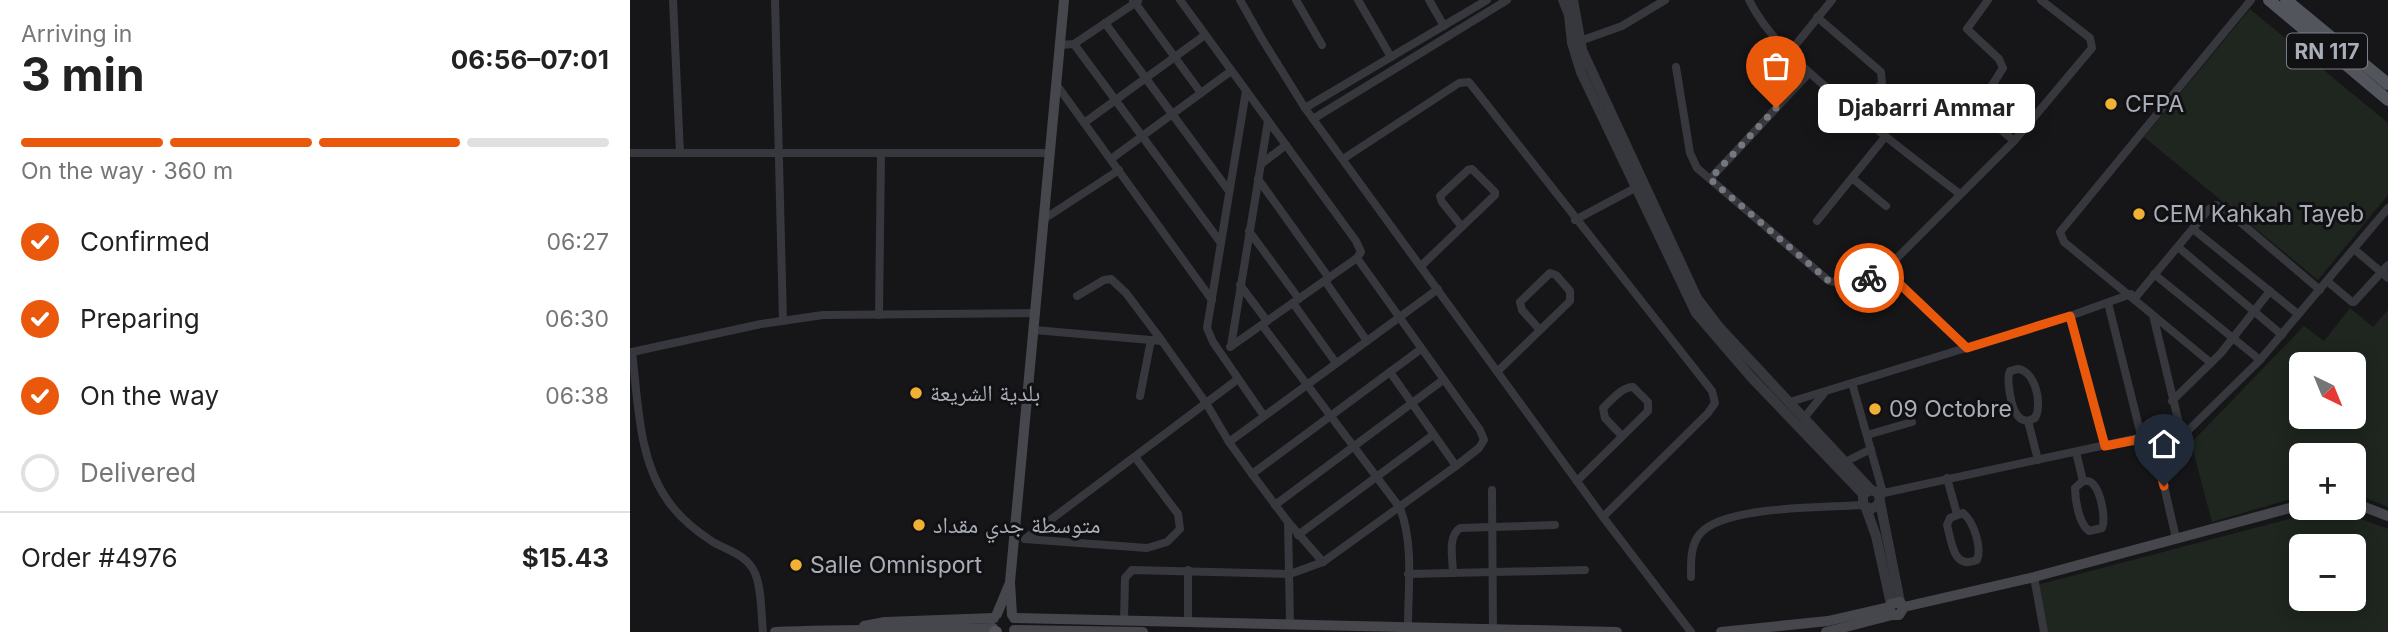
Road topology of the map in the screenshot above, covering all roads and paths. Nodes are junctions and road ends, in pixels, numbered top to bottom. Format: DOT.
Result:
graph roads {
  1 [pos="673,0"];
  2 [pos="775,0"];
  3 [pos="1180,0"];
  4 [pos="1240,0"];
  5 [pos="1296,0"];
  6 [pos="1358,0"];
  7 [pos="1429,0"];
  8 [pos="1487,0"];
  9 [pos="1507,0"];
  10 [pos="1563,0"];
  11 [pos="1573,0"];
  12 [pos="1665,0"];
  13 [pos="1749,0"];
  14 [pos="1832,0"];
  15 [pos="1988,0"];
  16 [pos="2041,0"];
  17 [pos="2251,0"];
  18 [pos="2269,0"];
  19 [pos="2286,0"];
  20 [pos="1136,1"];
  21 [pos="1066,2"];
  22 [pos="1817,17"];
  23 [pos="1105,23"];
  24 [pos="1444,26"];
  25 [pos="1205,35"];
  26 [pos="1580,41"];
  27 [pos="1074,44"];
  28 [pos="1060,45"];
  29 [pos="1322,45"];
  30 [pos="1789,53"];
  31 [pos="1175,57"];
  32 [pos="1391,57"];
  33 [pos="1676,67"];
  34 [pos="1231,71"];
  35 [pos="1809,73"];
  36 [pos="1145,79"];
  37 [pos="2388,84"];
  38 [pos="1056,85"];
  39 [pos="1245,91"];
  40 [pos="1201,93"];
  41 [pos="1116,100"];
  42 [pos="2388,100"];
  43 [pos="1305,107"];
  44 [pos="1856,113"];
  45 [pos="1172,115"];
  46 [pos="1313,119"];
  47 [pos="1268,121"];
  48 [pos="1084,123"];
  49 [pos="1142,136"];
  50 [pos="1885,137"];
  51 [pos="2014,141"];
  52 [pos="1286,145"];
  53 [pos="630,153"];
  54 [pos="680,153"];
  55 [pos="780,153"];
  56 [pos="881,153"];
  57 [pos="1049,153"];
  58 [pos="1111,159"];
  59 [pos="1343,159"];
  60 [pos="1261,164"];
  61 [pos="1119,170"];
  62 [pos="1852,178"];
  63 [pos="1258,179"];
  64 [pos="1710,179"];
  65 [pos="1637,187"];
  66 [pos="1229,191"];
  67 [pos="1960,194"];
  68 [pos="1886,206"];
  69 [pos="2388,208"];
  70 [pos="1044,219"];
  71 [pos="1576,219"];
  72 [pos="2384,220"];
  73 [pos="1817,221"];
  74 [pos="1462,227"];
  75 [pos="2193,229"];
  76 [pos="1249,231"];
  77 [pos="1221,243"];
  78 [pos="2178,247"];
  79 [pos="2354,249"];
  80 [pos="1357,258"];
  81 [pos="1421,266"];
  82 [pos="1885,270"];
  83 [pos="2386,272"];
  84 [pos="2154,274"];
  85 [pos="1327,279"];
  86 [pos="2327,281"];
  87 [pos="1240,285"];
  88 [pos="1438,289"];
  89 [pos="2319,290"];
  90 [pos="2270,291"];
  91 [pos="1077,296"];
  92 [pos="2133,296"];
  93 [pos="1212,300"];
  94 [pos="1296,301"];
  95 [pos="2108,303"];
  96 [pos="2254,312"];
  97 [pos="1035,313"];
  98 [pos="2153,314"];
  99 [pos="2298,314"];
  100 [pos="879,315"];
  101 [pos="2070,316"];
  102 [pos="1398,317"];
  103 [pos="783,321"];
  104 [pos="1265,323"];
  105 [pos="1034,330"];
  106 [pos="1540,330"];
  107 [pos="2282,335"];
  108 [pos="2234,338"];
  109 [pos="1151,340"];
  110 [pos="1162,341"];
  111 [pos="1367,341"];
  112 [pos="1231,346"];
  113 [pos="1967,348"];
  114 [pos="1421,349"];
  115 [pos="631,352"];
  116 [pos="1221,353"];
  117 [pos="2260,360"];
  118 [pos="1336,363"];
  119 [pos="2211,363"];
  120 [pos="1498,371"];
  121 [pos="1390,372"];
  122 [pos="1238,379"];
  123 [pos="1443,380"];
  124 [pos="1852,383"];
  125 [pos="1308,384"];
  126 [pos="1825,391"];
  127 [pos="1140,396"];
  128 [pos="2172,401"];
  129 [pos="1790,402"];
  130 [pos="1206,403"];
  131 [pos="1412,403"];
  132 [pos="1331,414"];
  133 [pos="1264,416"];
  134 [pos="1804,418"];
  135 [pos="2028,421"];
  136 [pos="1912,422"];
  137 [pos="2181,433"];
  138 [pos="1433,435"];
  139 [pos="1867,435"];
  140 [pos="1622,436"];
  141 [pos="2146,438"];
  142 [pos="1229,442"];
  143 [pos="1354,446"];
  144 [pos="2105,446"];
  145 [pos="1871,449"];
  146 [pos="2076,452"];
  147 [pos="1135,457"];
  148 [pos="2038,460"];
  149 [pos="2158,460"];
  150 [pos="1845,462"];
  151 [pos="1456,466"];
  152 [pos="1252,474"];
  153 [pos="1375,477"];
  154 [pos="1947,478"];
  155 [pos="1577,481"];
  156 [pos="2083,481"];
  157 [pos="1492,490"];
  158 [pos="1872,498"];
  159 [pos="1275,505"];
  160 [pos="1400,508"];
  161 [pos="2289,508"];
  162 [pos="2366,508"];
  163 [pos="1957,514"];
  164 [pos="2388,516"];
  165 [pos="1603,517"];
  166 [pos="1288,522"];
  167 [pos="1555,525"];
  168 [pos="1492,526"];
  169 [pos="1298,535"];
  170 [pos="2176,538"];
  171 [pos="1020,539"];
  172 [pos="1323,562"];
  173 [pos="1188,570"];
  174 [pos="1586,570"];
  175 [pos="1492,572"];
  176 [pos="1290,573"];
  177 [pos="1453,573"];
  178 [pos="1408,574"];
  179 [pos="1690,577"];
  180 [pos="2034,577"];
  181 [pos="1010,582"];
  182 [pos="1895,607"];
  183 [pos="1124,620"];
  184 [pos="1188,621"];
  185 [pos="995,623"];
  186 [pos="1290,624"];
  187 [pos="1015,626"];
  188 [pos="1408,626"];
  189 [pos="1314,628"];
  190 [pos="1493,630"];
  191 [pos="1074,631"];
  192 [pos="763,632"];
  193 [pos="775,632"];
  194 [pos="1143,632"];
  195 [pos="1617,632"];
  196 [pos="1690,632"];
  197 [pos="1721,632"];
  198 [pos="1826,632"];
  199 [pos="2044,632"];
  1 -- 54 [label="street"];
  2 -- 55 [label="street"];
  3 -- 25 [label="street"];
  4 -- 43 [label="street"];
  5 -- 29 [label="street"];
  6 -- 32 [label="street"];
  7 -- 24 [label="street"];
  8 -- 24 [label="street"];
  9 -- 46 [label="street"];
  10 -- 65 [label="street"];
  11 -- 26 [label="street"];
  12 -- 26 [label="street"];
  13 -- 30 [label="street"];
  14 -- 22 [label="street"];
  15 -- 51 [label="street"];
  16 -- 51 [label="street"];
  17 -- 92 [label="street"];
  18 -- 42 [label="main road, RN 117"];
  19 -- 37 [label="main road, RN 117"];
  20 -- 23 [label="street"];
  20 -- 31 [label="street"];
  21 -- 28 [label="main road"];
  22 -- 30 [label="street"];
  22 -- 44 [label="street"];
  23 -- 27 [label="street"];
  23 -- 36 [label="street"];
  24 -- 32 [label="street"];
  25 -- 31 [label="street"];
  25 -- 34 [label="street"];
  26 -- 129 [label="street"];
  27 -- 28 [label="street"];
  27 -- 41 [label="street"];
  28 -- 38 [label="main road"];
  30 -- 35 [label="street"];
  31 -- 36 [label="street"];
  31 -- 40 [label="street"];
  32 -- 43 [label="street"];
  33 -- 64 [label="street"];
  34 -- 39 [label="street"];
  34 -- 40 [label="street"];
  35 -- 44 [label="street"];
  35 -- 64 [label="street"];
  36 -- 41 [label="street"];
  36 -- 45 [label="street"];
  38 -- 48 [label="street"];
  38 -- 57 [label="main road"];
  39 -- 47 [label="street"];
  39 -- 66 [label="street"];
  40 -- 45 [label="street"];
  41 -- 48 [label="street"];
  41 -- 49 [label="street"];
  43 -- 46 [label="street"];
  44 -- 50 [label="street"];
  45 -- 49 [label="street"];
  45 -- 66 [label="street"];
  46 -- 59 [label="street"];
  47 -- 52 [label="street"];
  47 -- 60 [label="street"];
  48 -- 58 [label="street"];
  49 -- 58 [label="street"];
  49 -- 77 [label="street"];
  50 -- 62 [label="street"];
  50 -- 67 [label="street"];
  51 -- 67 [label="street"];
  52 -- 60 [label="street"];
  52 -- 80 [label="street"];
  53 -- 54 [label="street"];
  54 -- 55 [label="street"];
  55 -- 56 [label="street"];
  55 -- 103 [label="street"];
  56 -- 57 [label="street"];
  56 -- 100 [label="street"];
  57 -- 70 [label="main road"];
  58 -- 61 [label="street"];
  59 -- 71 [label="street"];
  59 -- 81 [label="street"];
  60 -- 63 [label="street"];
  61 -- 70 [label="street"];
  61 -- 93 [label="street"];
  62 -- 68 [label="street"];
  62 -- 73 [label="street"];
  63 -- 76 [label="street"];
  63 -- 85 [label="street"];
  64 -- 82 [label="street"];
  65 -- 71 [label="street"];
  65 -- 158 [label="street"];
  66 -- 77 [label="street"];
  67 -- 82 [label="street"];
  69 -- 72 [label="street"];
  70 -- 97 [label="main road"];
  71 -- 165 [label="street"];
  72 -- 79 [label="street"];
  74 -- 74 [label="street"];
  74 -- 81 [label="street"];
  75 -- 78 [label="street"];
  75 -- 89 [label="street"];
  75 -- 90 [label="street"];
  76 -- 87 [label="street"];
  76 -- 94 [label="street"];
  77 -- 93 [label="street"];
  78 -- 84 [label="street"];
  78 -- 96 [label="street"];
  79 -- 83 [label="street"];
  79 -- 86 [label="street"];
  80 -- 85 [label="street"];
  80 -- 102 [label="street"];
  81 -- 88 [label="street"];
  82 -- 113 [label="street"];
  83 -- 86 [label="street"];
  84 -- 92 [label="street"];
  84 -- 108 [label="street"];
  85 -- 94 [label="street"];
  85 -- 111 [label="street"];
  86 -- 89 [label="street"];
  87 -- 104 [label="street"];
  87 -- 112 [label="street"];
  88 -- 102 [label="street"];
  88 -- 120 [label="street"];
  89 -- 99 [label="street"];
  90 -- 96 [label="street"];
  90 -- 99 [label="street"];
  91 -- 110 [label="street"];
  92 -- 95 [label="street"];
  92 -- 98 [label="street"];
  93 -- 116 [label="street"];
  94 -- 104 [label="street"];
  94 -- 118 [label="street"];
  95 -- 101 [label="street"];
  95 -- 141 [label="street"];
  96 -- 107 [label="street"];
  96 -- 108 [label="street"];
  97 -- 100 [label="street"];
  97 -- 105 [label="main road"];
  98 -- 119 [label="street"];
  98 -- 128 [label="street"];
  99 -- 107 [label="street"];
  100 -- 103 [label="street"];
  101 -- 113 [label="street"];
  101 -- 144 [label="street"];
  102 -- 111 [label="street"];
  102 -- 114 [label="street"];
  103 -- 115 [label="street"];
  104 -- 112 [label="street"];
  104 -- 125 [label="street"];
  105 -- 109 [label="street"];
  105 -- 171 [label="main road"];
  106 -- 106 [label="street"];
  106 -- 120 [label="street"];
  107 -- 117 [label="street"];
  108 -- 117 [label="street"];
  108 -- 119 [label="street"];
  109 -- 110 [label="street"];
  109 -- 127 [label="street"];
  110 -- 130 [label="street"];
  111 -- 118 [label="street"];
  112 -- 116 [label="street"];
  113 -- 124 [label="street"];
  114 -- 121 [label="street"];
  114 -- 123 [label="street"];
  115 -- 192 [label="street"];
  116 -- 122 [label="street"];
  117 -- 137 [label="street"];
  118 -- 125 [label="street"];
  119 -- 128 [label="street"];
  120 -- 155 [label="street"];
  121 -- 131 [label="street"];
  121 -- 132 [label="street"];
  122 -- 130 [label="street"];
  122 -- 133 [label="street"];
  123 -- 131 [label="street"];
  123 -- 151 [label="street"];
  124 -- 126 [label="street"];
  124 -- 139 [label="street"];
  125 -- 132 [label="street"];
  125 -- 133 [label="street"];
  126 -- 129 [label="street"];
  126 -- 134 [label="street"];
  128 -- 137 [label="street"];
  129 -- 134 [label="street"];
  130 -- 142 [label="street"];
  130 -- 147 [label="street"];
  131 -- 138 [label="street"];
  131 -- 143 [label="street"];
  132 -- 143 [label="street"];
  132 -- 152 [label="street"];
  133 -- 142 [label="street"];
  134 -- 150 [label="street"];
  135 -- 135 [label="street"];
  135 -- 148 [label="street"];
  136 -- 139 [label="street"];
  137 -- 141 [label="street"];
  137 -- 149 [label="street"];
  138 -- 151 [label="street"];
  138 -- 153 [label="street"];
  139 -- 145 [label="street"];
  140 -- 140 [label="street"];
  140 -- 155 [label="street"];
  141 -- 144 [label="street"];
  141 -- 149 [label="street"];
  142 -- 152 [label="street"];
  143 -- 153 [label="street"];
  143 -- 159 [label="street"];
  144 -- 146 [label="street"];
  145 -- 150 [label="street"];
  145 -- 158 [label="street"];
  146 -- 148 [label="street"];
  146 -- 156 [label="street"];
  147 -- 171 [label="street"];
  147 -- 171 [label="street"];
  148 -- 154 [label="street"];
  149 -- 170 [label="street"];
  150 -- 158 [label="street"];
  151 -- 160 [label="street"];
  152 -- 159 [label="street"];
  153 -- 160 [label="street"];
  153 -- 169 [label="street"];
  154 -- 158 [label="street"];
  154 -- 163 [label="street"];
  155 -- 165 [label="street"];
  156 -- 156 [label="street"];
  157 -- 168 [label="street"];
  158 -- 179 [label="street"];
  158 -- 182 [label="street"];
  159 -- 166 [label="street"];
  160 -- 172 [label="street"];
  160 -- 178 [label="street"];
  161 -- 170 [label="main road"];
  162 -- 164 [label="main road"];
  163 -- 163 [label="street"];
  165 -- 196 [label="street"];
  166 -- 169 [label="street"];
  166 -- 176 [label="street"];
  167 -- 168 [label="street"];
  168 -- 175 [label="street"];
  168 -- 177 [label="street"];
  169 -- 172 [label="street"];
  170 -- 180 [label="main road"];
  171 -- 181 [label="main road"];
  172 -- 176 [label="street"];
  173 -- 176 [label="street"];
  173 -- 183 [label="street"];
  173 -- 184 [label="street"];
  174 -- 175 [label="street"];
  175 -- 177 [label="street"];
  175 -- 190 [label="street"];
  176 -- 186 [label="street"];
  177 -- 178 [label="street"];
  178 -- 188 [label="street"];
  180 -- 182 [label="main road"];
  180 -- 199 [label="street"];
  181 -- 185 [label="main road"];
  181 -- 187 [label="main road"];
  182 -- 197 [label="main road"];
  182 -- 198 [label="main road"];
  183 -- 184 [label="main road"];
  183 -- 187 [label="main road"];
  184 -- 186 [label="main road"];
  185 -- 187 [label="main road"];
  185 -- 193 [label="main road"];
  186 -- 189 [label="main road"];
  187 -- 191 [label="main road"];
  188 -- 189 [label="main road"];
  188 -- 190 [label="main road"];
  190 -- 195 [label="main road"];
  191 -- 194 [label="main road"];
}
